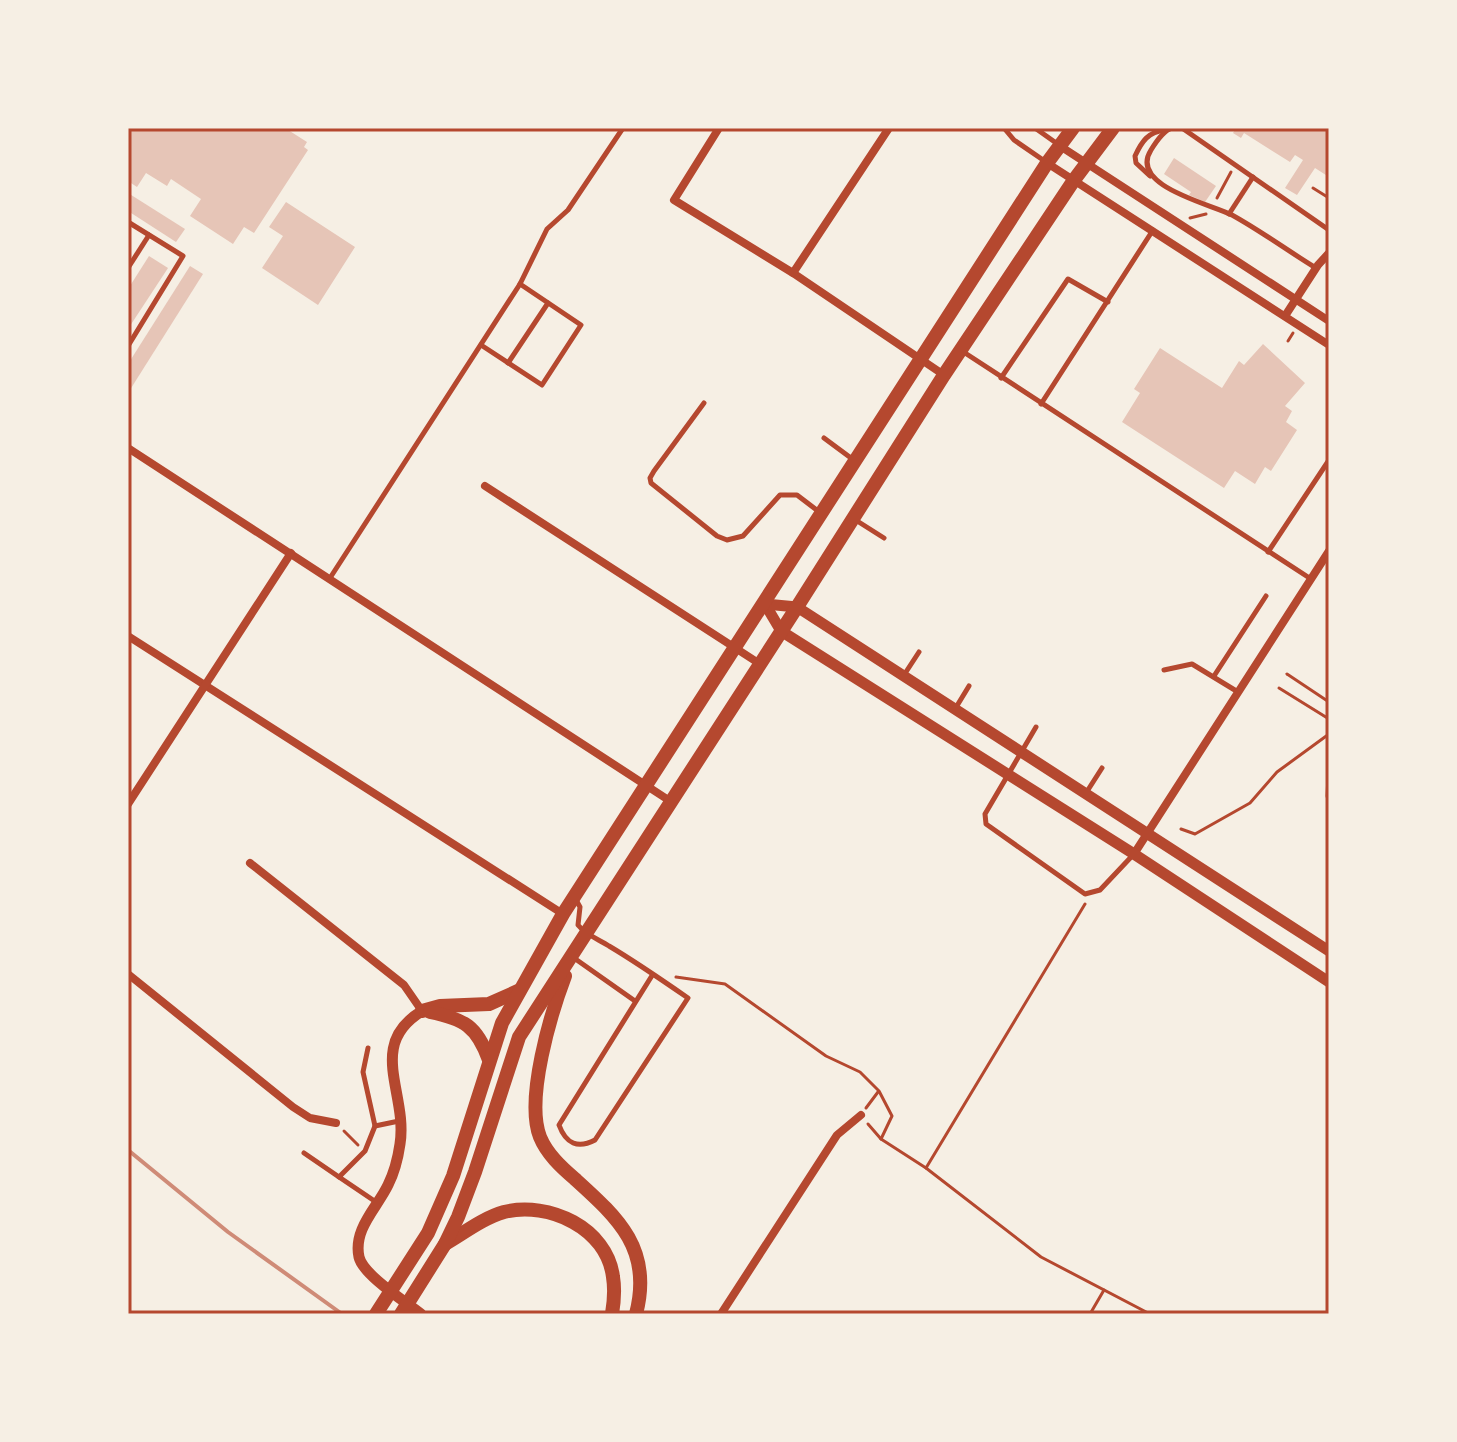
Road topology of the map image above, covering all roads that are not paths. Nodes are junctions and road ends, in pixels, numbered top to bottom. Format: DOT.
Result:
graph roads {
  1 [pos="623,128"];
  2 [pos="719,128"];
  3 [pos="889,128"];
  4 [pos="1004,128"];
  5 [pos="1035,128"];
  6 [pos="1073,128"];
  7 [pos="1113,128"];
  8 [pos="1182,128"];
  9 [pos="1169,129"];
  10 [pos="1060,146"];
  11 [pos="1047,163"];
  12 [pos="1086,163"];
  13 [pos="1151,176"];
  14 [pos="1253,177"];
  15 [pos="1074,180"];
  16 [pos="1229,214"];
  17 [pos="128,222"];
  18 [pos="1153,230"];
  19 [pos="1329,230"];
  20 [pos="149,235"];
  21 [pos="1329,253"];
  22 [pos="128,268"];
  23 [pos="1316,268"];
  24 [pos="793,273"];
  25 [pos="520,284"];
  26 [pos="1296,299"];
  27 [pos="1108,302"];
  28 [pos="548,303"];
  29 [pos="1285,316"];
  30 [pos="1329,321"];
  31 [pos="481,345"];
  32 [pos="1329,345"];
  33 [pos="128,346"];
  34 [pos="961,350"];
  35 [pos="921,358"];
  36 [pos="508,363"];
  37 [pos="944,375"];
  38 [pos="1001,378"];
  39 [pos="704,403"];
  40 [pos="1041,404"];
  41 [pos="824,438"];
  42 [pos="128,448"];
  43 [pos="1329,460"];
  44 [pos="856,461"];
  45 [pos="485,486"];
  46 [pos="822,514"];
  47 [pos="853,518"];
  48 [pos="884,538"];
  49 [pos="1329,551"];
  50 [pos="1268,552"];
  51 [pos="291,553"];
  52 [pos="330,578"];
  53 [pos="1311,579"];
  54 [pos="1266,596"];
  55 [pos="765,604"];
  56 [pos="797,607"];
  57 [pos="781,631"];
  58 [pos="128,636"];
  59 [pos="735,647"];
  60 [pos="919,652"];
  61 [pos="760,664"];
  62 [pos="1164,670"];
  63 [pos="903,676"];
  64 [pos="1214,676"];
  65 [pos="204,685"];
  66 [pos="969,686"];
  67 [pos="1239,692"];
  68 [pos="955,709"];
  69 [pos="1036,727"];
  70 [pos="1021,752"];
  71 [pos="1102,768"];
  72 [pos="1007,774"];
  73 [pos="646,786"];
  74 [pos="1086,794"];
  75 [pos="670,801"];
  76 [pos="128,804"];
  77 [pos="1147,834"];
  78 [pos="1134,854"];
  79 [pos="250,863"];
  80 [pos="574,898"];
  81 [pos="563,914"];
  82 [pos="582,936"];
  83 [pos="1329,951"];
  84 [pos="573,957"];
  85 [pos="128,974"];
  86 [pos="653,974"];
  87 [pos="1329,982"];
  88 [pos="518,991"];
  89 [pos="635,1001"];
  90 [pos="422,1011"];
  91 [pos="368,1048"];
  92 [pos="489,1060"];
  93 [pos="861,1115"];
  94 [pos="400,1121"];
  95 [pos="336,1123"];
  96 [pos="375,1126"];
  97 [pos="304,1153"];
  98 [pos="339,1177"];
  99 [pos="377,1203"];
  100 [pos="445,1244"];
  101 [pos="376,1314"];
  102 [pos="401,1314"];
  103 [pos="421,1314"];
  104 [pos="612,1314"];
  105 [pos="636,1314"];
  106 [pos="721,1314"];
  1 -- 25 [label="lane"];
  2 -- 24 [label="street"];
  3 -- 24 [label="street"];
  4 -- 11 [label="lane"];
  5 -- 10 [label="lane"];
  6 -- 10 [label="main road"];
  7 -- 12 [label="main road"];
  8 -- 14 [label="lane"];
  9 -- 13 [label="lane"];
  9 -- 13 [label="lane"];
  10 -- 11 [label="main road"];
  10 -- 12 [label="street"];
  11 -- 15 [label="street"];
  11 -- 35 [label="main road"];
  12 -- 15 [label="main road"];
  12 -- 26 [label="street"];
  13 -- 16 [label="lane"];
  14 -- 16 [label="lane"];
  14 -- 19 [label="lane"];
  15 -- 18 [label="street"];
  15 -- 34 [label="main road"];
  16 -- 23 [label="lane"];
  17 -- 20 [label="lane"];
  18 -- 27 [label="lane"];
  18 -- 29 [label="street"];
  20 -- 22 [label="lane"];
  20 -- 33 [label="lane"];
  21 -- 23 [label="street"];
  23 -- 26 [label="street"];
  24 -- 35 [label="street"];
  25 -- 28 [label="lane"];
  25 -- 31 [label="lane"];
  26 -- 29 [label="street"];
  26 -- 30 [label="street"];
  27 -- 38 [label="lane"];
  27 -- 40 [label="lane"];
  28 -- 36 [label="lane"];
  28 -- 36 [label="lane"];
  29 -- 32 [label="street"];
  31 -- 36 [label="lane"];
  31 -- 52 [label="lane"];
  34 -- 37 [label="main road"];
  34 -- 38 [label="lane"];
  35 -- 37 [label="street"];
  35 -- 44 [label="main road"];
  37 -- 47 [label="main road"];
  38 -- 40 [label="lane"];
  39 -- 46 [label="lane"];
  40 -- 50 [label="lane"];
  41 -- 44 [label="lane"];
  42 -- 51 [label="street"];
  43 -- 50 [label="lane"];
  44 -- 46 [label="main road"];
  45 -- 59 [label="street"];
  46 -- 55 [label="main road"];
  47 -- 48 [label="lane"];
  47 -- 56 [label="main road"];
  49 -- 53 [label="street"];
  50 -- 53 [label="lane"];
  51 -- 52 [label="street"];
  51 -- 65 [label="street"];
  52 -- 73 [label="street"];
  53 -- 67 [label="street"];
  54 -- 64 [label="lane"];
  55 -- 56 [label="street"];
  55 -- 57 [label="street"];
  55 -- 59 [label="main road"];
  56 -- 57 [label="main road"];
  56 -- 63 [label="street"];
  57 -- 61 [label="main road"];
  57 -- 72 [label="street"];
  58 -- 65 [label="street"];
  59 -- 61 [label="street"];
  59 -- 73 [label="main road"];
  60 -- 63 [label="lane"];
  61 -- 75 [label="main road"];
  62 -- 64 [label="lane"];
  63 -- 68 [label="street"];
  64 -- 67 [label="lane"];
  65 -- 76 [label="street"];
  65 -- 81 [label="street"];
  66 -- 68 [label="lane"];
  67 -- 77 [label="street"];
  68 -- 70 [label="street"];
  69 -- 70 [label="lane"];
  70 -- 72 [label="lane"];
  70 -- 74 [label="street"];
  71 -- 74 [label="lane"];
  72 -- 78 [label="street"];
  72 -- 78 [label="lane"];
  73 -- 75 [label="street"];
  73 -- 80 [label="main road"];
  74 -- 77 [label="street"];
  75 -- 82 [label="main road"];
  77 -- 78 [label="street"];
  77 -- 83 [label="street"];
  78 -- 87 [label="street"];
  79 -- 90 [label="street"];
  80 -- 81 [label="main road"];
  80 -- 82 [label="lane"];
  81 -- 88 [label="main road"];
  82 -- 84 [label="main road"];
  82 -- 86 [label="lane"];
  82 -- 100 [label="main road"];
  84 -- 89 [label="lane"];
  84 -- 105 [label="main road"];
  85 -- 95 [label="street"];
  86 -- 89 [label="lane"];
  86 -- 89 [label="lane"];
  88 -- 90 [label="main road"];
  88 -- 92 [label="main road"];
  90 -- 92 [label="main road"];
  90 -- 94 [label="street"];
  91 -- 96 [label="lane"];
  92 -- 101 [label="main road"];
  93 -- 106 [label="street"];
  94 -- 96 [label="lane"];
  94 -- 99 [label="street"];
  96 -- 98 [label="lane"];
  97 -- 98 [label="lane"];
  98 -- 99 [label="lane"];
  99 -- 103 [label="street"];
  100 -- 102 [label="main road"];
  100 -- 104 [label="main road"];
}
